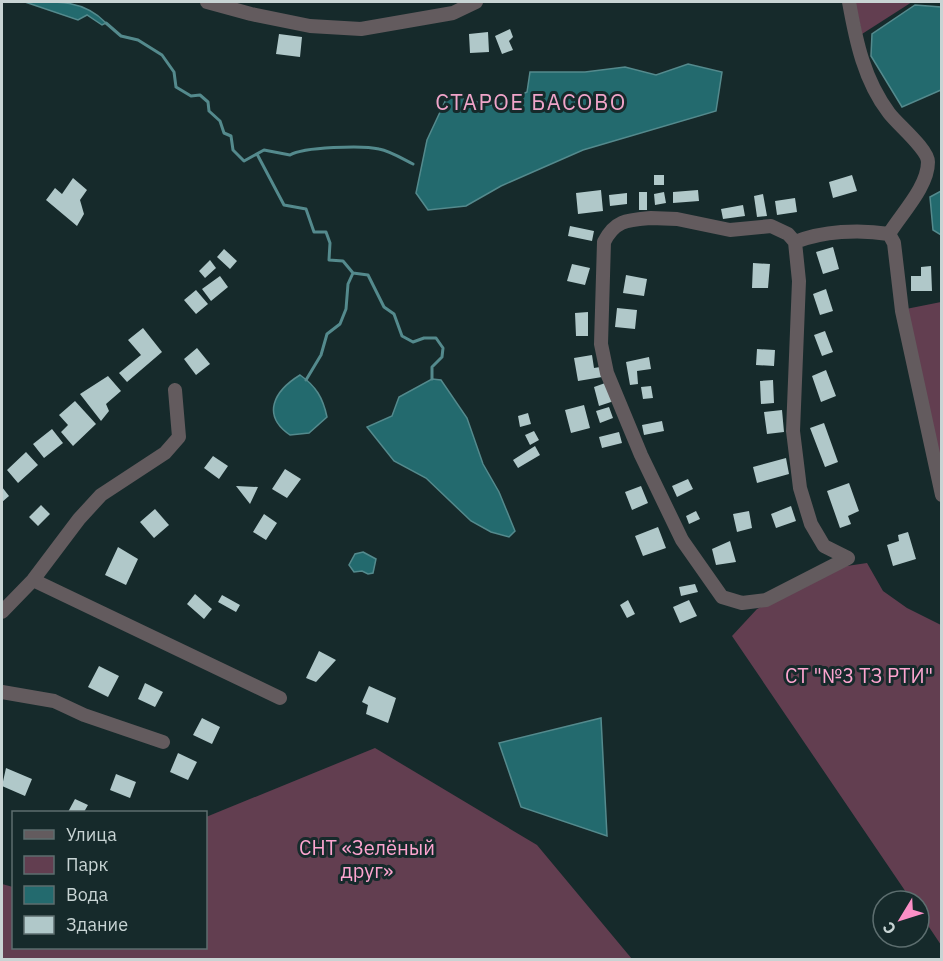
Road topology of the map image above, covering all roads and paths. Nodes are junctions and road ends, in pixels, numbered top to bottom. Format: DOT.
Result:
graph roads {
  1 [pos="207,2"];
  2 [pos="476,2"];
  3 [pos="849,2"];
  4 [pos="889,234"];
  5 [pos="795,242"];
  6 [pos="175,390"];
  7 [pos="942,495"];
  8 [pos="33,580"];
  9 [pos="2,612"];
  10 [pos="2,692"];
  11 [pos="280,698"];
  12 [pos="163,742"];
  1 -- 2 [label="street"];
  3 -- 4 [label="street"];
  4 -- 5 [label="street"];
  4 -- 7 [label="street"];
  5 -- 5 [label="street"];
  6 -- 8 [label="street"];
  8 -- 9 [label="street"];
  8 -- 11 [label="street"];
  10 -- 12 [label="street"];
}
